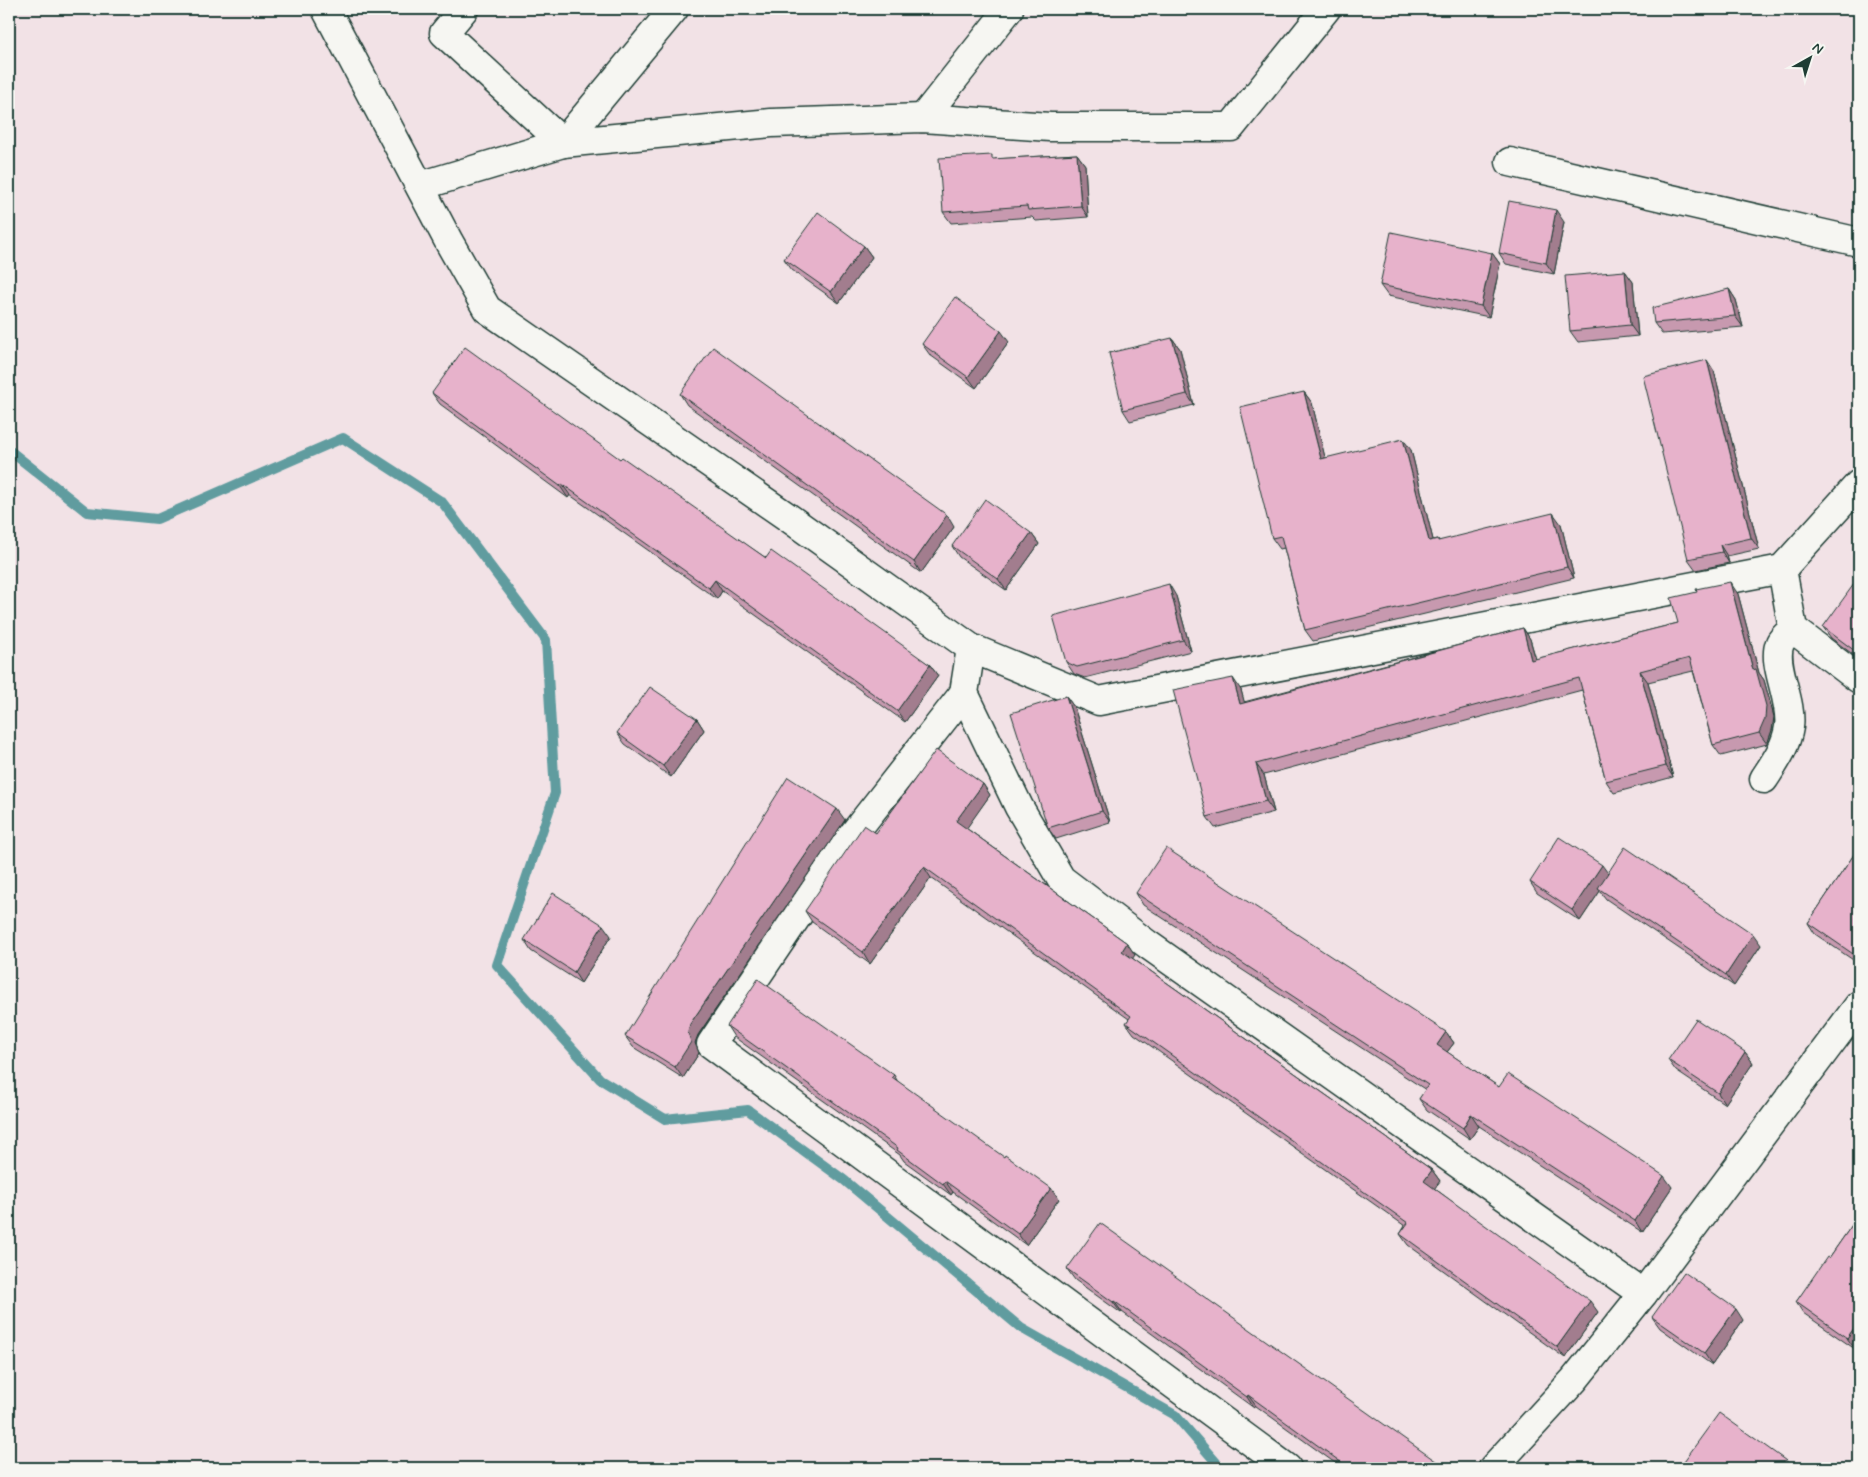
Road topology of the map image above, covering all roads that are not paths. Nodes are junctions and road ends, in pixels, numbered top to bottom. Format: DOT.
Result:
graph roads {
  1 [pos="326,9"];
  2 [pos="464,9"];
  3 [pos="674,9"];
  4 [pos="1010,9"];
  5 [pos="1326,9"];
  6 [pos="923,118"];
  7 [pos="563,144"];
  8 [pos="1510,162"];
  9 [pos="420,186"];
  10 [pos="1859,242"];
  11 [pos="1859,484"];
  12 [pos="1782,569"];
  13 [pos="1793,629"];
  14 [pos="971,648"];
  15 [pos="1859,679"];
  16 [pos="964,693"];
  17 [pos="1764,779"];
  18 [pos="1859,1005"];
  19 [pos="1643,1294"];
  20 [pos="1287,1468"];
  21 [pos="1493,1468"];
  1 -- 9 [label="street"];
  2 -- 7 [label="street"];
  3 -- 7 [label="street"];
  4 -- 6 [label="street"];
  5 -- 6 [label="street"];
  6 -- 7 [label="street"];
  7 -- 9 [label="street"];
  8 -- 10 [label="street"];
  9 -- 14 [label="street"];
  11 -- 12 [label="street"];
  12 -- 13 [label="street"];
  12 -- 14 [label="street"];
  13 -- 15 [label="street"];
  13 -- 17 [label="street"];
  14 -- 16 [label="street"];
  16 -- 19 [label="street"];
  16 -- 20 [label="street"];
  18 -- 19 [label="street"];
  19 -- 21 [label="street"];
}
